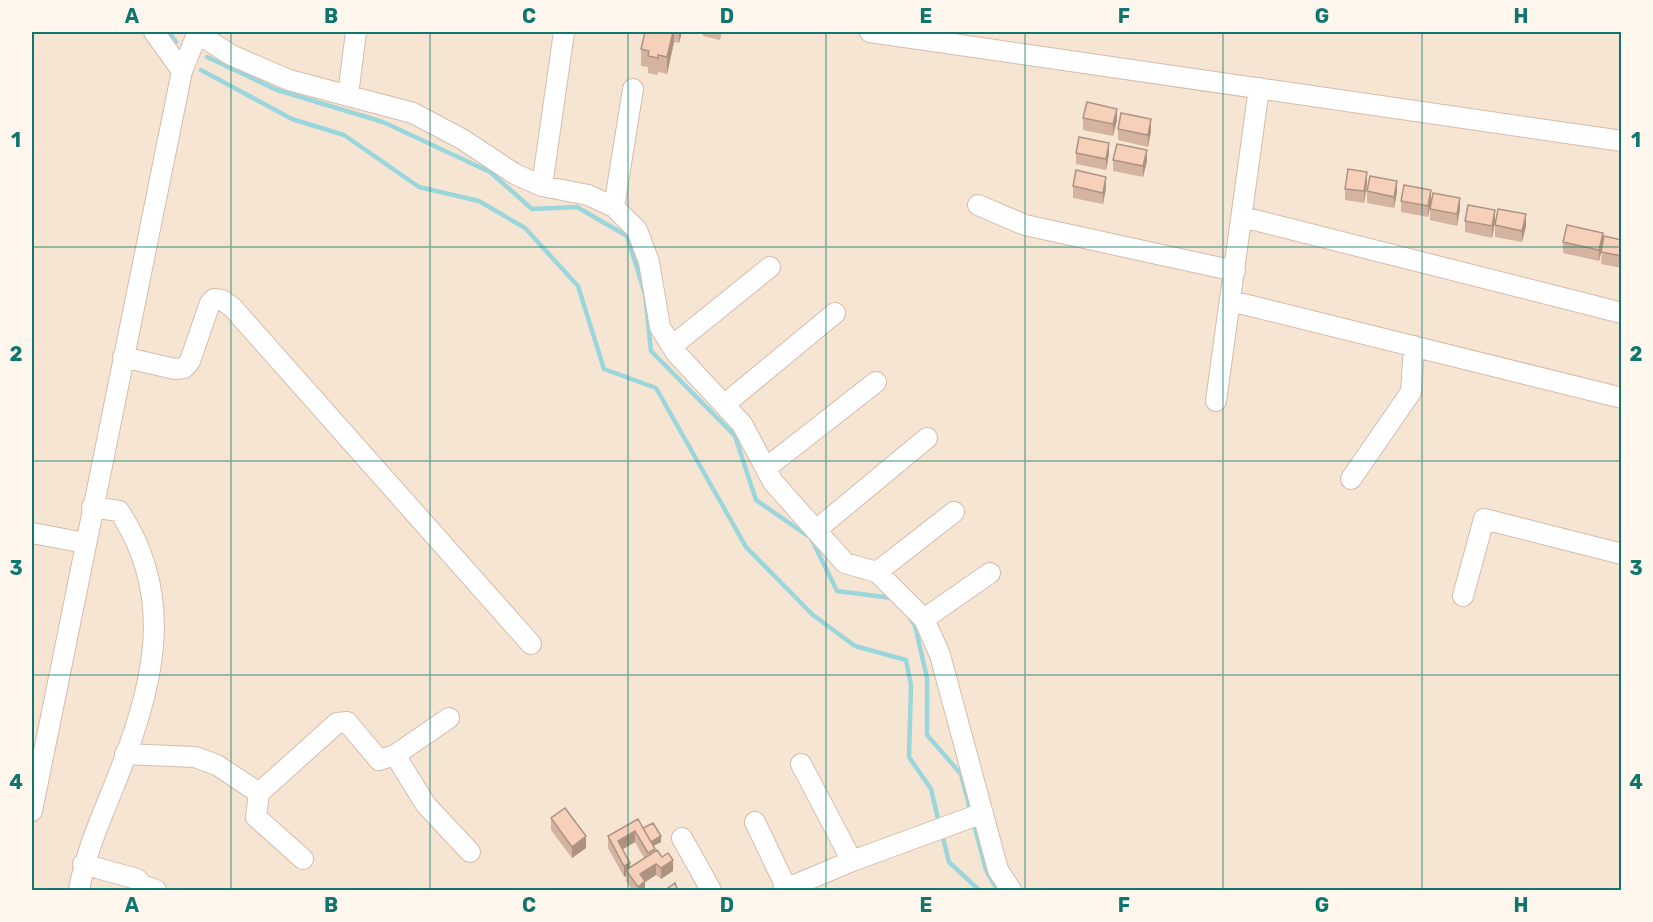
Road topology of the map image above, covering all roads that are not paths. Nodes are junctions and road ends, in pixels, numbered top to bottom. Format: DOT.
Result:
graph roads {
  1 [pos="154,32"];
  2 [pos="198,32"];
  3 [pos="356,32"];
  4 [pos="564,32"];
  5 [pos="870,32"];
  6 [pos="182,71"];
  7 [pos="1259,88"];
  8 [pos="633,89"];
  9 [pos="348,95"];
  10 [pos="1622,141"];
  11 [pos="542,186"];
  12 [pos="978,205"];
  13 [pos="614,207"];
  14 [pos="1243,217"];
  15 [pos="770,267"];
  16 [pos="1235,271"];
  17 [pos="1231,301"];
  18 [pos="835,313"];
  19 [pos="1622,313"];
  20 [pos="672,346"];
  21 [pos="1414,346"];
  22 [pos="123,357"];
  23 [pos="876,382"];
  24 [pos="1622,398"];
  25 [pos="1216,401"];
  26 [pos="724,405"];
  27 [pos="927,438"];
  28 [pos="766,468"];
  29 [pos="1351,479"];
  30 [pos="92,507"];
  31 [pos="954,512"];
  32 [pos="816,530"];
  33 [pos="32,533"];
  34 [pos="85,543"];
  35 [pos="1622,554"];
  36 [pos="877,572"];
  37 [pos="990,573"];
  38 [pos="1463,596"];
  39 [pos="924,619"];
  40 [pos="531,644"];
  41 [pos="449,718"];
  42 [pos="125,754"];
  43 [pos="395,755"];
  44 [pos="801,764"];
  45 [pos="259,793"];
  46 [pos="32,810"];
  47 [pos="983,813"];
  48 [pos="755,822"];
  49 [pos="682,838"];
  50 [pos="470,852"];
  51 [pos="303,859"];
  52 [pos="852,861"];
  53 [pos="83,864"];
  54 [pos="785,890"];
  55 [pos="79,891"];
  56 [pos="156,891"];
  57 [pos="711,891"];
  58 [pos="1011,891"];
  1 -- 6 [label="street"];
  2 -- 6 [label="street"];
  2 -- 9 [label="street"];
  3 -- 9 [label="street"];
  4 -- 11 [label="street"];
  5 -- 7 [label="street"];
  6 -- 22 [label="street"];
  7 -- 10 [label="street"];
  7 -- 14 [label="street"];
  8 -- 13 [label="street"];
  9 -- 11 [label="street"];
  11 -- 13 [label="street"];
  12 -- 16 [label="street"];
  13 -- 20 [label="street"];
  14 -- 16 [label="street"];
  14 -- 19 [label="street"];
  15 -- 20 [label="street"];
  16 -- 17 [label="street"];
  17 -- 21 [label="street"];
  17 -- 25 [label="street"];
  18 -- 26 [label="street"];
  20 -- 26 [label="street"];
  21 -- 24 [label="street"];
  21 -- 29 [label="street"];
  22 -- 30 [label="street"];
  22 -- 40 [label="street"];
  23 -- 28 [label="street"];
  26 -- 28 [label="street"];
  27 -- 32 [label="street"];
  28 -- 32 [label="street"];
  30 -- 34 [label="street"];
  30 -- 42 [label="street"];
  31 -- 36 [label="street"];
  32 -- 36 [label="street"];
  33 -- 34 [label="street"];
  34 -- 46 [label="street"];
  35 -- 38 [label="street"];
  36 -- 39 [label="street"];
  37 -- 39 [label="street"];
  39 -- 47 [label="street"];
  41 -- 43 [label="street"];
  42 -- 45 [label="street"];
  42 -- 53 [label="street"];
  43 -- 45 [label="street"];
  43 -- 50 [label="street"];
  44 -- 52 [label="street"];
  45 -- 51 [label="street"];
  47 -- 52 [label="street"];
  47 -- 58 [label="street"];
  48 -- 54 [label="street"];
  49 -- 57 [label="street"];
  52 -- 54 [label="street"];
  53 -- 55 [label="street"];
  53 -- 56 [label="street"];
}
